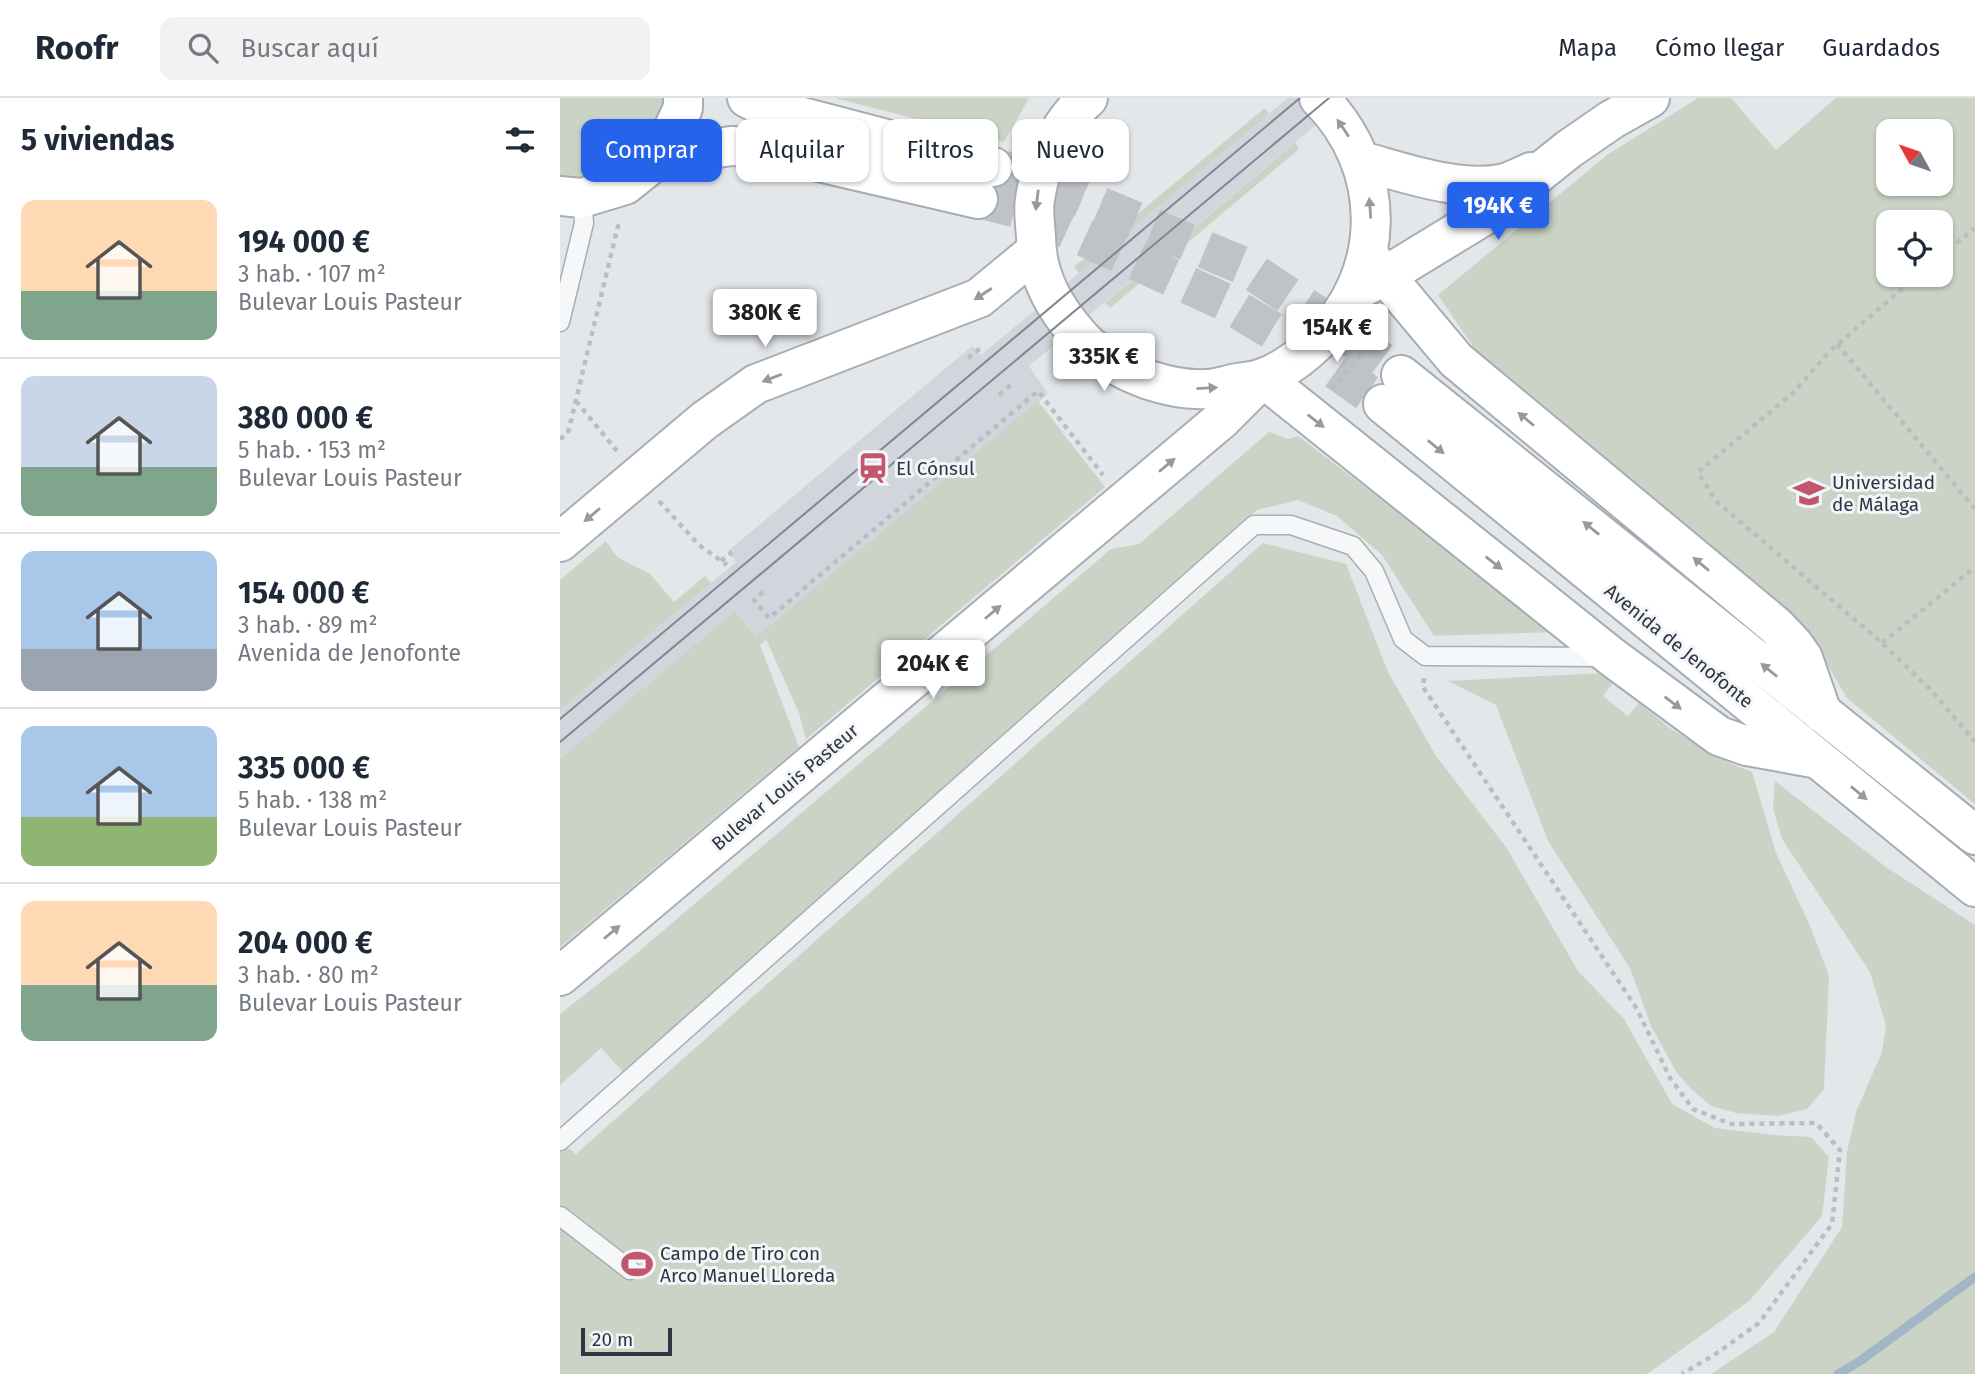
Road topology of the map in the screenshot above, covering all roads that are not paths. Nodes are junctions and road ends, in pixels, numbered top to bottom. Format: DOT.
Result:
graph roads {
  1 [pos="683,98"];
  2 [pos="747,98"];
  3 [pos="1088,98"];
  4 [pos="1319,98"];
  5 [pos="1650,98"];
  6 [pos="678,119"];
  7 [pos="722,148"];
  8 [pos="1569,149"];
  9 [pos="1361,161"];
  10 [pos="629,182"];
  11 [pos="571,197"];
  12 [pos="1036,251"];
  13 [pos="1370,274"];
  14 [pos="560,322"];
  15 [pos="1263,378"];
  16 [pos="560,541"];
  17 [pos="1612,657"];
  18 [pos="1822,713"];
  19 [pos="1818,759"];
  20 [pos="1975,835"];
  21 [pos="1975,887"];
  22 [pos="560,975"];
  23 [pos="560,1141"];
  24 [pos="560,1216"];
  25 [pos="630,1270"];
  1 -- 6 [label="main road"];
  2 -- 7 [label="main road"];
  3 -- 12 [label="main road, one-way"];
  9 -- 4 [label="main road, one-way"];
  5 -- 8 [label="main road"];
  8 -- 9 [label="main road"];
  8 -- 13 [label="main road"];
  13 -- 9 [label="main road, one-way"];
  10 -- 11 [label="main road"];
  11 -- 14 [label="lane"];
  12 -- 15 [label="main road, one-way"];
  12 -- 16 [label="main road, one-way"];
  13 -- 15 [label="main road"];
  18 -- 13 [label="main road, one-way"];
  15 -- 17 [label="main road, one-way"];
  22 -- 15 [label="main road, Bulevar Louis Pasteur, one-way"];
  17 -- 19 [label="main road, one-way"];
  17 -- 23 [label="lane"];
  18 -- 19 [label="main road, Avenida de Jenofonte, one-way"];
  18 -- 20 [label="main road, Avenida de Jenofonte"];
  19 -- 21 [label="main road, Avenida de Jenofonte, one-way"];
  24 -- 25 [label="lane"];
}
